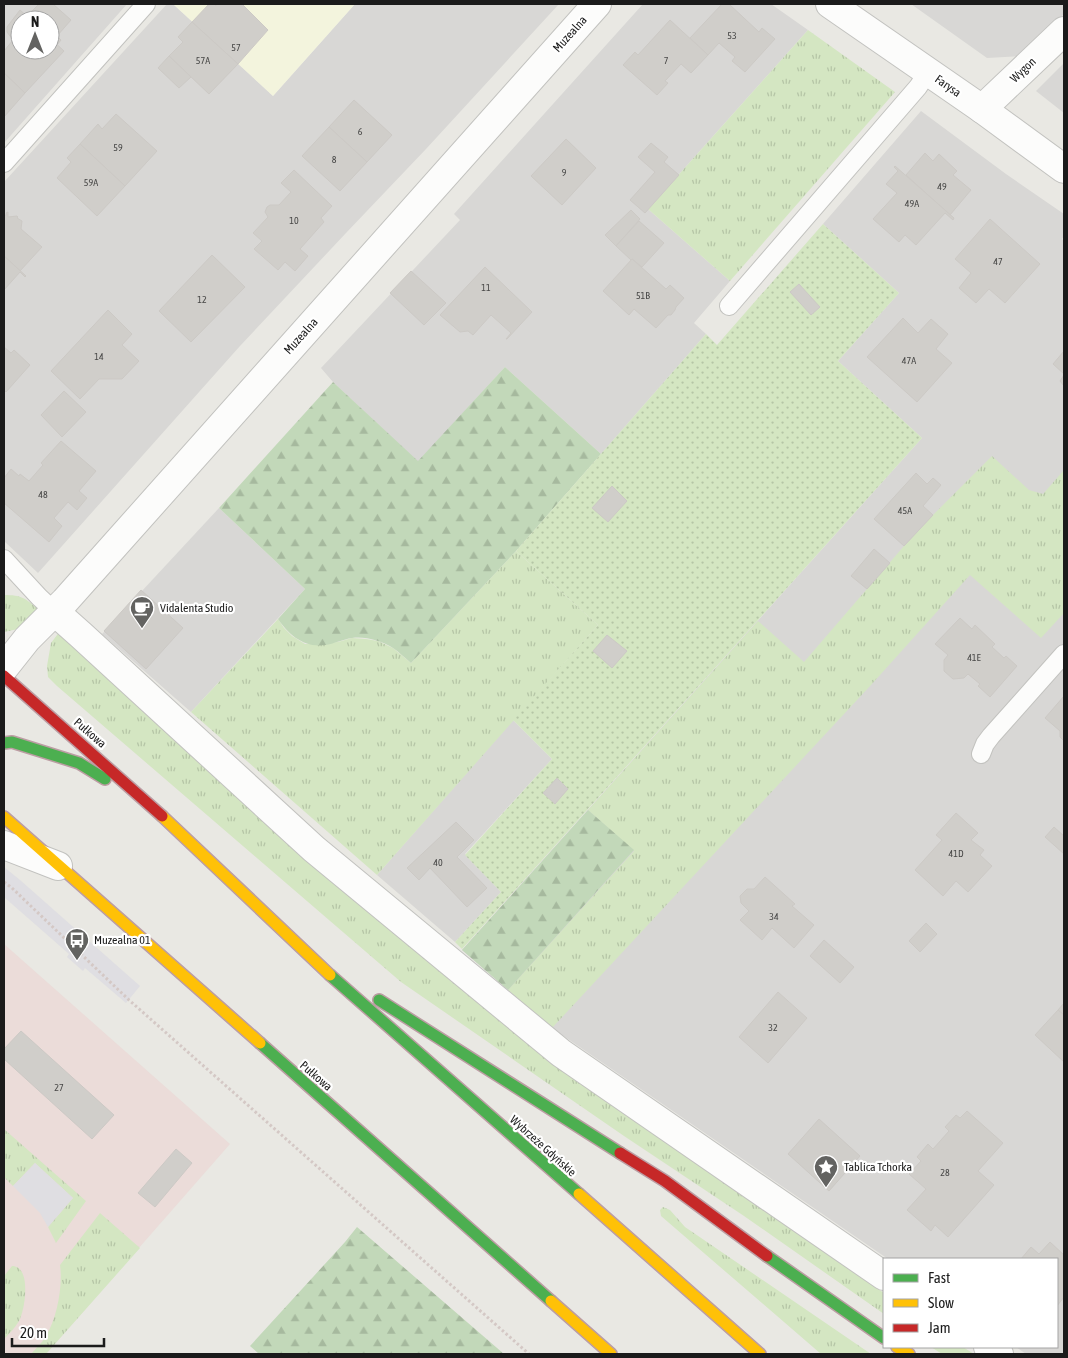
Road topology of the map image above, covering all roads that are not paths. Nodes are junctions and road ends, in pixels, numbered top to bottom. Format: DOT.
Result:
graph roads {
  1 [pos="146,4"];
  2 [pos="597,4"];
  3 [pos="830,4"];
  4 [pos="1064,32"];
  5 [pos="928,72"];
  6 [pos="982,109"];
  7 [pos="4,163"];
  8 [pos="1064,169"];
  9 [pos="729,306"];
  10 [pos="4,559"];
  11 [pos="54,612"];
  12 [pos="1064,654"];
  13 [pos="4,668"];
  14 [pos="4,676"];
  15 [pos="4,743"];
  16 [pos="981,754"];
  17 [pos="152,806"];
  18 [pos="4,817"];
  19 [pos="4,845"];
  20 [pos="58,866"];
  21 [pos="310,957"];
  22 [pos="883,1275"];
  23 [pos="883,1337"];
  24 [pos="611,1354"];
  25 [pos="760,1354"];
  1 -- 7 [label="lane"];
  2 -- 11 [label="street, Muzealna"];
  3 -- 5 [label="street, Farysa"];
  4 -- 6 [label="street, Wygon"];
  5 -- 6 [label="street, Farysa"];
  5 -- 9 [label="lane"];
  6 -- 8 [label="street, Farysa"];
  10 -- 11 [label="lane"];
  11 -- 13 [label="street, Muzealna"];
  11 -- 22 [label="street"];
  12 -- 16 [label="lane"];
  14 -- 17 [label="highway, Pułkowa"];
  15 -- 17 [label="highway"];
  17 -- 21 [label="highway, Pułkowa"];
  18 -- 20 [label="highway, Pułkowa"];
  19 -- 20 [label="street"];
  20 -- 24 [label="highway, Pułkowa"];
  21 -- 23 [label="highway"];
  21 -- 25 [label="highway, Wybrzeże Gdyńskie"];
}
